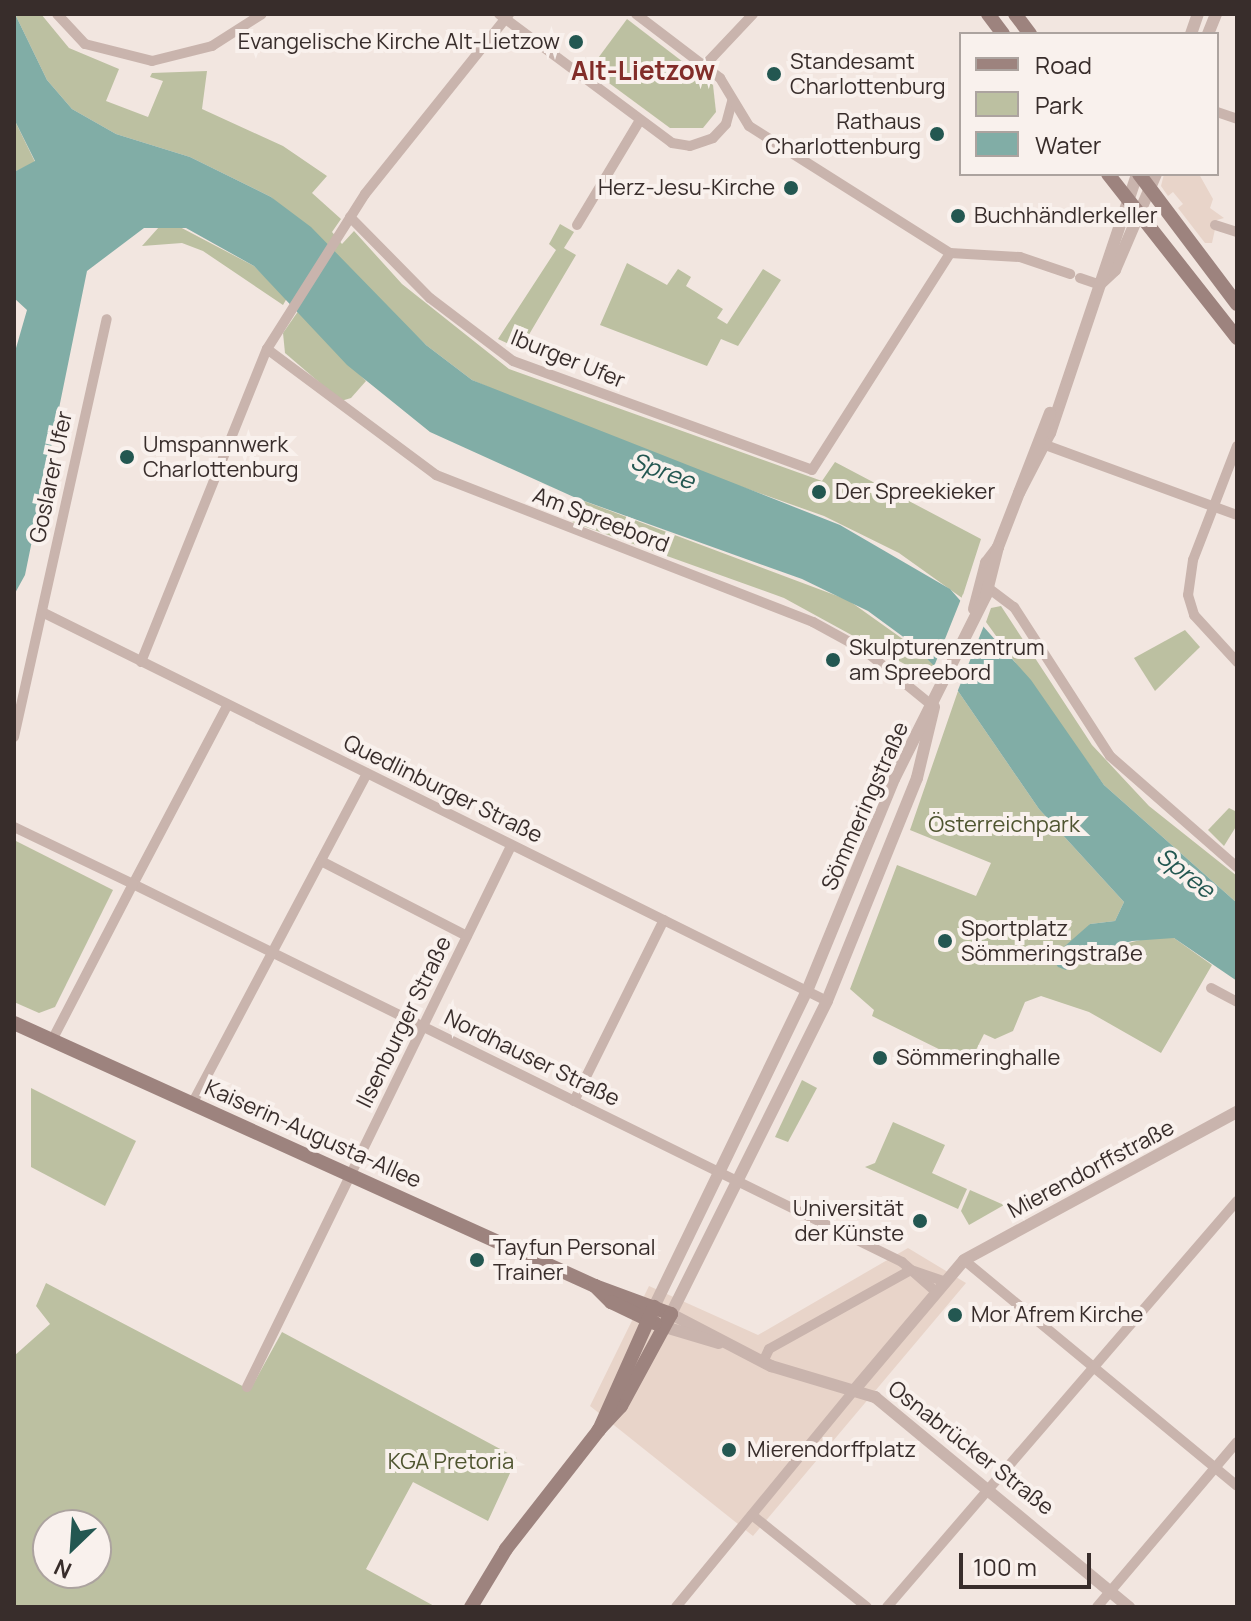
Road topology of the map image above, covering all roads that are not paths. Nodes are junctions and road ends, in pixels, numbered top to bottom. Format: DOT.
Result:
graph roads {
  1 [pos="57,14"];
  2 [pos="262,14"];
  3 [pos="636,14"];
  4 [pos="753,14"];
  5 [pos="988,14"];
  6 [pos="1015,14"];
  7 [pos="505,16"];
  8 [pos="1002,32"];
  9 [pos="1028,32"];
  10 [pos="705,65"];
  11 [pos="732,101"];
  12 [pos="640,120"];
  13 [pos="727,122"];
  14 [pos="744,122"];
  15 [pos="1109,176"];
  16 [pos="1137,176"];
  17 [pos="1140,176"];
  18 [pos="1155,176"];
  19 [pos="1150,189"];
  20 [pos="1127,200"];
  21 [pos="1139,216"];
  22 [pos="350,217"];
  23 [pos="577,225"];
  24 [pos="1215,225"];
  25 [pos="1237,232"];
  26 [pos="950,253"];
  27 [pos="1100,284"];
  28 [pos="1237,304"];
  29 [pos="107,319"];
  30 [pos="1237,338"];
  31 [pos="267,349"];
  32 [pos="1040,443"];
  33 [pos="1237,446"];
  34 [pos="1213,506"];
  35 [pos="1237,515"];
  36 [pos="980,594"];
  37 [pos="42,612"];
  38 [pos="141,662"];
  39 [pos="1237,662"];
  40 [pos="227,706"];
  41 [pos="934,707"];
  42 [pos="14,737"];
  43 [pos="367,774"];
  44 [pos="14,827"];
  45 [pos="511,846"];
  46 [pos="321,861"];
  47 [pos="1237,867"];
  48 [pos="133,884"];
  49 [pos="664,920"];
  50 [pos="467,936"];
  51 [pos="272,951"];
  52 [pos="1211,988"];
  53 [pos="807,991"];
  54 [pos="827,1001"];
  55 [pos="1237,1002"];
  56 [pos="14,1023"];
  57 [pos="423,1027"];
  58 [pos="52,1040"];
  59 [pos="574,1101"];
  60 [pos="192,1104"];
  61 [pos="1237,1112"];
  62 [pos="720,1172"];
  63 [pos="351,1176"];
  64 [pos="738,1182"];
  65 [pos="1237,1201"];
  66 [pos="964,1260"];
  67 [pos="911,1270"];
  68 [pos="939,1286"];
  69 [pos="651,1313"];
  70 [pos="668,1321"];
  71 [pos="763,1362"];
  72 [pos="1095,1366"];
  73 [pos="247,1387"];
  74 [pos="856,1388"];
  75 [pos="615,1404"];
  76 [pos="1237,1442"];
  77 [pos="1216,1466"];
  78 [pos="1237,1486"];
  79 [pos="989,1490"];
  80 [pos="752,1515"];
  81 [pos="1112,1590"];
  82 [pos="471,1607"];
  83 [pos="676,1607"];
  84 [pos="867,1607"];
  85 [pos="887,1607"];
  86 [pos="1097,1607"];
  87 [pos="1129,1607"];
  1 -- 2 [label="street"];
  3 -- 10 [label="street"];
  4 -- 10 [label="street"];
  5 -- 8 [label="main road"];
  6 -- 9 [label="main road"];
  7 -- 12 [label="street"];
  7 -- 22 [label="street"];
  10 -- 11 [label="street"];
  11 -- 13 [label="street"];
  11 -- 14 [label="street"];
  12 -- 13 [label="street"];
  12 -- 23 [label="street"];
  13 -- 14 [label="street"];
  14 -- 26 [label="street"];
  15 -- 20 [label="main road"];
  16 -- 20 [label="street"];
  17 -- 19 [label="main road"];
  18 -- 19 [label="street"];
  19 -- 21 [label="street"];
  19 -- 28 [label="main road"];
  20 -- 21 [label="main road"];
  20 -- 27 [label="street"];
  21 -- 27 [label="street"];
  21 -- 30 [label="main road"];
  22 -- 26 [label="street, Iburger Ufer"];
  22 -- 31 [label="street"];
  24 -- 25 [label="street"];
  26 -- 27 [label="street"];
  27 -- 32 [label="street"];
  29 -- 37 [label="street, Goslarer Ufer"];
  31 -- 38 [label="street"];
  31 -- 41 [label="street, Am Spreebord"];
  32 -- 34 [label="street"];
  32 -- 36 [label="street"];
  33 -- 34 [label="street"];
  34 -- 35 [label="street"];
  34 -- 39 [label="street"];
  36 -- 41 [label="street"];
  36 -- 47 [label="street"];
  37 -- 38 [label="street, Quedlinburger Straße"];
  37 -- 42 [label="street, Goslarer Ufer"];
  38 -- 40 [label="street, Quedlinburger Straße"];
  40 -- 43 [label="street, Quedlinburger Straße"];
  40 -- 48 [label="street"];
  41 -- 53 [label="street, Sömmeringstraße"];
  41 -- 54 [label="street, Sömmeringstraße"];
  43 -- 45 [label="street, Quedlinburger Straße"];
  43 -- 46 [label="street"];
  44 -- 48 [label="street, Nordhauser Straße"];
  45 -- 49 [label="street, Quedlinburger Straße"];
  45 -- 50 [label="street, Ilsenburger Straße"];
  46 -- 50 [label="street"];
  46 -- 51 [label="street"];
  48 -- 51 [label="street, Nordhauser Straße"];
  48 -- 58 [label="street"];
  49 -- 53 [label="street, Quedlinburger Straße"];
  49 -- 59 [label="street"];
  50 -- 57 [label="street, Ilsenburger Straße"];
  51 -- 57 [label="street, Nordhauser Straße"];
  51 -- 60 [label="street"];
  52 -- 55 [label="street"];
  53 -- 54 [label="street, Quedlinburger Straße"];
  53 -- 62 [label="street, Sömmeringstraße"];
  54 -- 64 [label="street, Sömmeringstraße"];
  56 -- 58 [label="main road, Kaiserin-Augusta-Allee"];
  57 -- 59 [label="street, Nordhauser Straße"];
  57 -- 63 [label="street, Ilsenburger Straße"];
  58 -- 60 [label="main road, Kaiserin-Augusta-Allee"];
  59 -- 62 [label="street, Nordhauser Straße"];
  60 -- 63 [label="main road, Kaiserin-Augusta-Allee"];
  61 -- 66 [label="street, Mierendorffstraße"];
  62 -- 64 [label="street, Nordhauser Straße"];
  62 -- 69 [label="street, Sömmeringstraße"];
  63 -- 69 [label="main road, Kaiserin-Augusta-Allee"];
  63 -- 73 [label="street, Ilsenburger Straße"];
  64 -- 67 [label="street, Nordhauser Straße"];
  64 -- 70 [label="street, Sömmeringstraße"];
  65 -- 72 [label="street"];
  66 -- 68 [label="street"];
  66 -- 72 [label="street"];
  67 -- 68 [label="street, Nordhauser Straße"];
  67 -- 71 [label="street"];
  68 -- 74 [label="street"];
  69 -- 70 [label="main road, Kaiserin-Augusta-Allee"];
  69 -- 75 [label="main road"];
  70 -- 71 [label="street"];
  70 -- 75 [label="main road"];
  71 -- 74 [label="street"];
  72 -- 77 [label="street"];
  72 -- 79 [label="street"];
  74 -- 79 [label="street, Osnabrücker Straße"];
  74 -- 80 [label="street"];
  75 -- 82 [label="main road"];
  76 -- 77 [label="street"];
  77 -- 78 [label="street"];
  77 -- 81 [label="street"];
  79 -- 81 [label="street, Osnabrücker Straße"];
  79 -- 85 [label="street"];
  80 -- 83 [label="street"];
  80 -- 84 [label="street"];
  81 -- 86 [label="street"];
  81 -- 87 [label="street, Osnabrücker Straße"];
}
